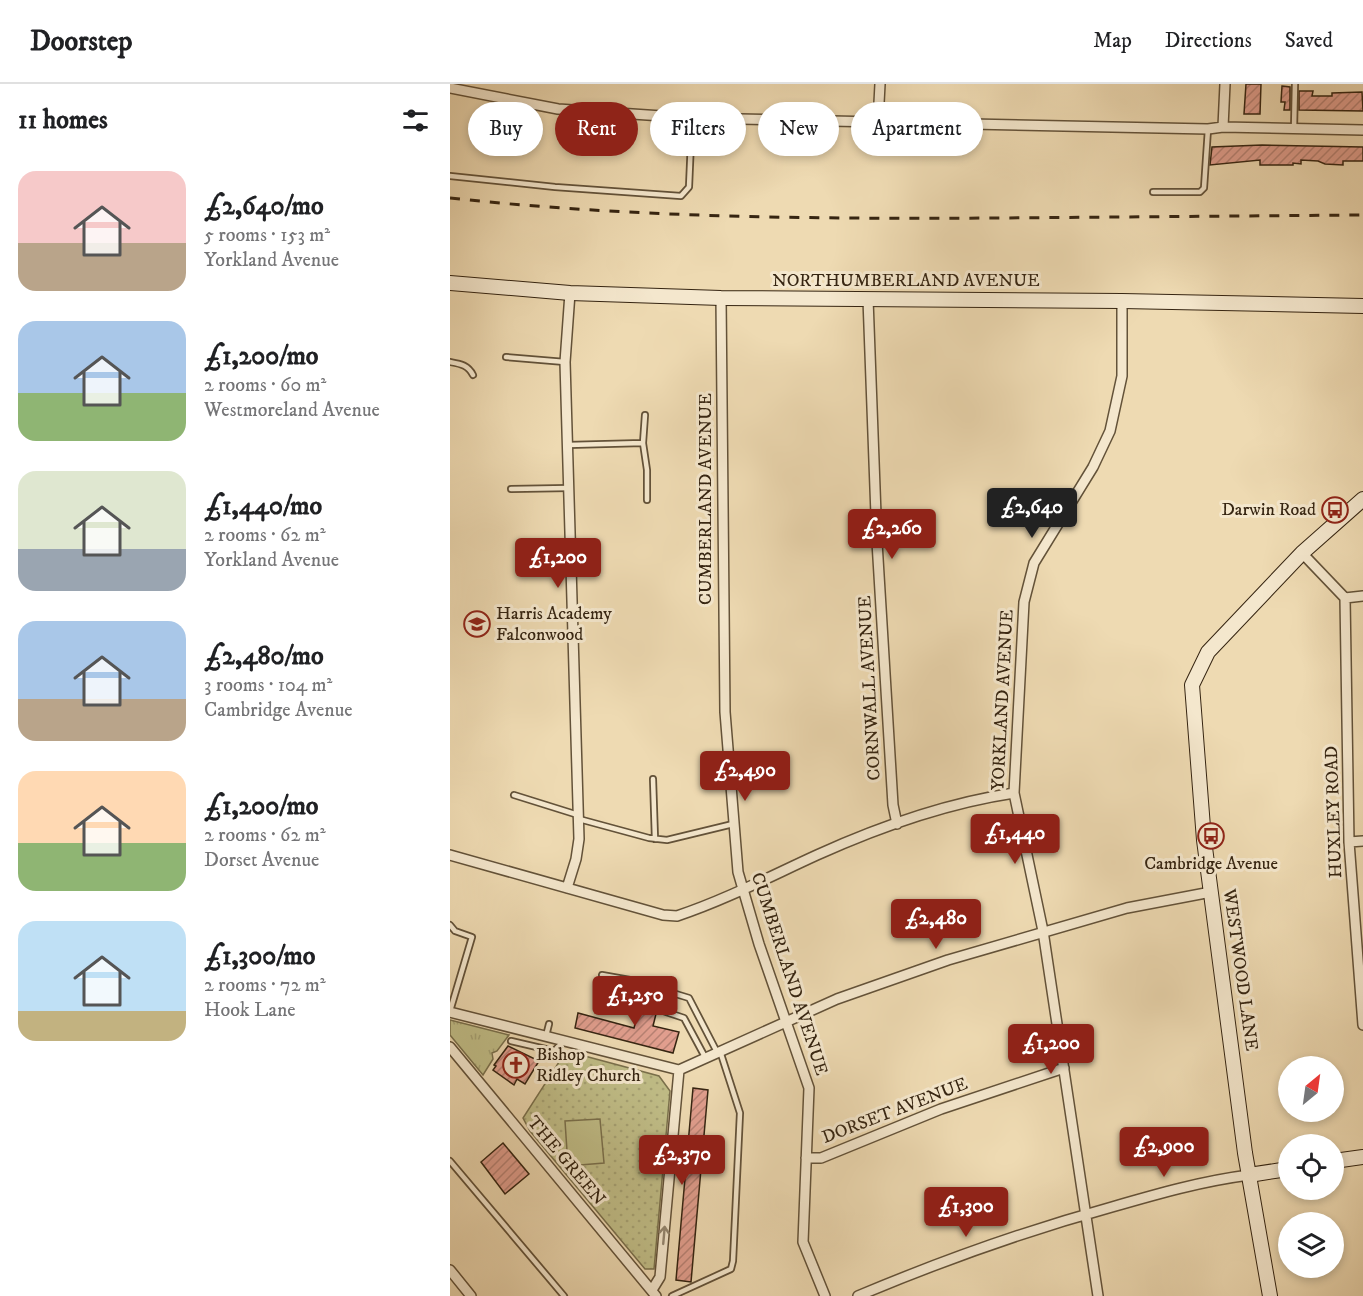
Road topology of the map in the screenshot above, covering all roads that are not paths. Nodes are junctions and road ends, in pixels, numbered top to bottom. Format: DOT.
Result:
graph roads {
  1 [pos="880,84"];
  2 [pos="1225,84"];
  3 [pos="1295,84"];
  4 [pos="450,88"];
  5 [pos="879,102"];
  6 [pos="650,115"];
  7 [pos="746,119"];
  8 [pos="851,121"];
  9 [pos="983,124"];
  10 [pos="1223,127"];
  11 [pos="1208,129"];
  12 [pos="1294,129"];
  13 [pos="1363,130"];
  14 [pos="690,156"];
  15 [pos="450,176"];
  16 [pos="1153,192"];
  17 [pos="450,283"];
  18 [pos="570,293"];
  19 [pos="721,298"];
  20 [pos="868,299"];
  21 [pos="1122,301"];
  22 [pos="1363,306"];
  23 [pos="506,357"];
  24 [pos="450,362"];
  25 [pos="566,362"];
  26 [pos="473,375"];
  27 [pos="645,415"];
  28 [pos="643,442"];
  29 [pos="567,445"];
  30 [pos="570,488"];
  31 [pos="511,489"];
  32 [pos="1363,499"];
  33 [pos="647,500"];
  34 [pos="1302,554"];
  35 [pos="1363,596"];
  36 [pos="1345,598"];
  37 [pos="653,779"];
  38 [pos="1014,793"];
  39 [pos="514,795"];
  40 [pos="578,817"];
  41 [pos="734,824"];
  42 [pos="897,824"];
  43 [pos="656,839"];
  44 [pos="1363,841"];
  45 [pos="1349,842"];
  46 [pos="450,855"];
  47 [pos="567,888"];
  48 [pos="742,889"];
  49 [pos="1211,892"];
  50 [pos="450,925"];
  51 [pos="1043,931"];
  52 [pos="602,975"];
  53 [pos="450,1011"];
  54 [pos="666,1012"];
  55 [pos="787,1021"];
  56 [pos="549,1024"];
  57 [pos="1363,1025"];
  58 [pos="546,1036"];
  59 [pos="565,1040"];
  60 [pos="511,1041"];
  61 [pos="450,1047"];
  62 [pos="719,1051"];
  63 [pos="705,1057"];
  64 [pos="1064,1068"];
  65 [pos="679,1070"];
  66 [pos="1363,1157"];
  67 [pos="806,1158"];
  68 [pos="1344,1160"];
  69 [pos="450,1161"];
  70 [pos="1278,1171"];
  71 [pos="1249,1175"];
  72 [pos="1085,1214"];
  73 [pos="450,1270"];
  74 [pos="654,1293"];
  75 [pos="471,1296"];
  76 [pos="564,1296"];
  77 [pos="672,1296"];
  78 [pos="825,1296"];
  79 [pos="858,1296"];
  80 [pos="1098,1296"];
  81 [pos="1270,1296"];
  1 -- 5 [label="street"];
  2 -- 10 [label="street"];
  3 -- 12 [label="lane"];
  4 -- 6 [label="street"];
  7 -- 8 [label="street"];
  9 -- 11 [label="street"];
  10 -- 11 [label="street"];
  10 -- 12 [label="street"];
  11 -- 16 [label="lane"];
  12 -- 13 [label="street"];
  14 -- 15 [label="lane"];
  17 -- 18 [label="street, NORTHUMBERLAND AVENUE"];
  18 -- 19 [label="street, NORTHUMBERLAND AVENUE"];
  18 -- 25 [label="street"];
  19 -- 20 [label="street, NORTHUMBERLAND AVENUE"];
  19 -- 41 [label="street, CUMBERLAND AVENUE"];
  20 -- 21 [label="street, NORTHUMBERLAND AVENUE"];
  20 -- 42 [label="street, CORNWALL AVENUE"];
  21 -- 22 [label="street, NORTHUMBERLAND AVENUE"];
  21 -- 38 [label="street, YORKLAND AVENUE"];
  23 -- 25 [label="lane"];
  24 -- 26 [label="lane"];
  25 -- 29 [label="street"];
  27 -- 28 [label="lane"];
  28 -- 29 [label="lane"];
  28 -- 33 [label="lane"];
  29 -- 30 [label="street"];
  30 -- 31 [label="lane"];
  30 -- 40 [label="street"];
  32 -- 34 [label="street, WESTWOOD LANE"];
  34 -- 36 [label="street"];
  34 -- 49 [label="street, WESTWOOD LANE"];
  35 -- 36 [label="street"];
  36 -- 45 [label="street, HUXLEY ROAD"];
  37 -- 43 [label="lane"];
  38 -- 42 [label="street"];
  38 -- 51 [label="street, YORKLAND AVENUE"];
  39 -- 40 [label="lane"];
  40 -- 43 [label="lane"];
  40 -- 47 [label="street"];
  41 -- 43 [label="lane"];
  41 -- 48 [label="street, CUMBERLAND AVENUE"];
  42 -- 48 [label="street"];
  44 -- 45 [label="street"];
  45 -- 57 [label="street, HUXLEY ROAD"];
  46 -- 47 [label="street"];
  47 -- 48 [label="street"];
  48 -- 55 [label="street, CUMBERLAND AVENUE"];
  49 -- 51 [label="street"];
  49 -- 71 [label="street, WESTWOOD LANE"];
  50 -- 53 [label="lane"];
  51 -- 55 [label="street"];
  51 -- 64 [label="street, YORKLAND AVENUE"];
  52 -- 62 [label="lane"];
  53 -- 58 [label="street"];
  54 -- 63 [label="lane"];
  55 -- 62 [label="street"];
  55 -- 67 [label="street, CUMBERLAND AVENUE"];
  56 -- 58 [label="lane"];
  58 -- 59 [label="street"];
  59 -- 60 [label="lane"];
  59 -- 65 [label="street"];
  61 -- 74 [label="street, THE GREEN"];
  62 -- 63 [label="street"];
  62 -- 77 [label="lane"];
  63 -- 65 [label="street"];
  64 -- 67 [label="street, DORSET AVENUE"];
  64 -- 72 [label="street, YORKLAND AVENUE"];
  74 -- 65 [label="street, one-way"];
  66 -- 68 [label="street"];
  67 -- 78 [label="street, CUMBERLAND AVENUE"];
  69 -- 76 [label="lane"];
  70 -- 71 [label="street"];
  71 -- 72 [label="street"];
  71 -- 81 [label="street, WESTWOOD LANE"];
  72 -- 79 [label="street"];
  72 -- 80 [label="street, YORKLAND AVENUE"];
  73 -- 75 [label="street"];
}
